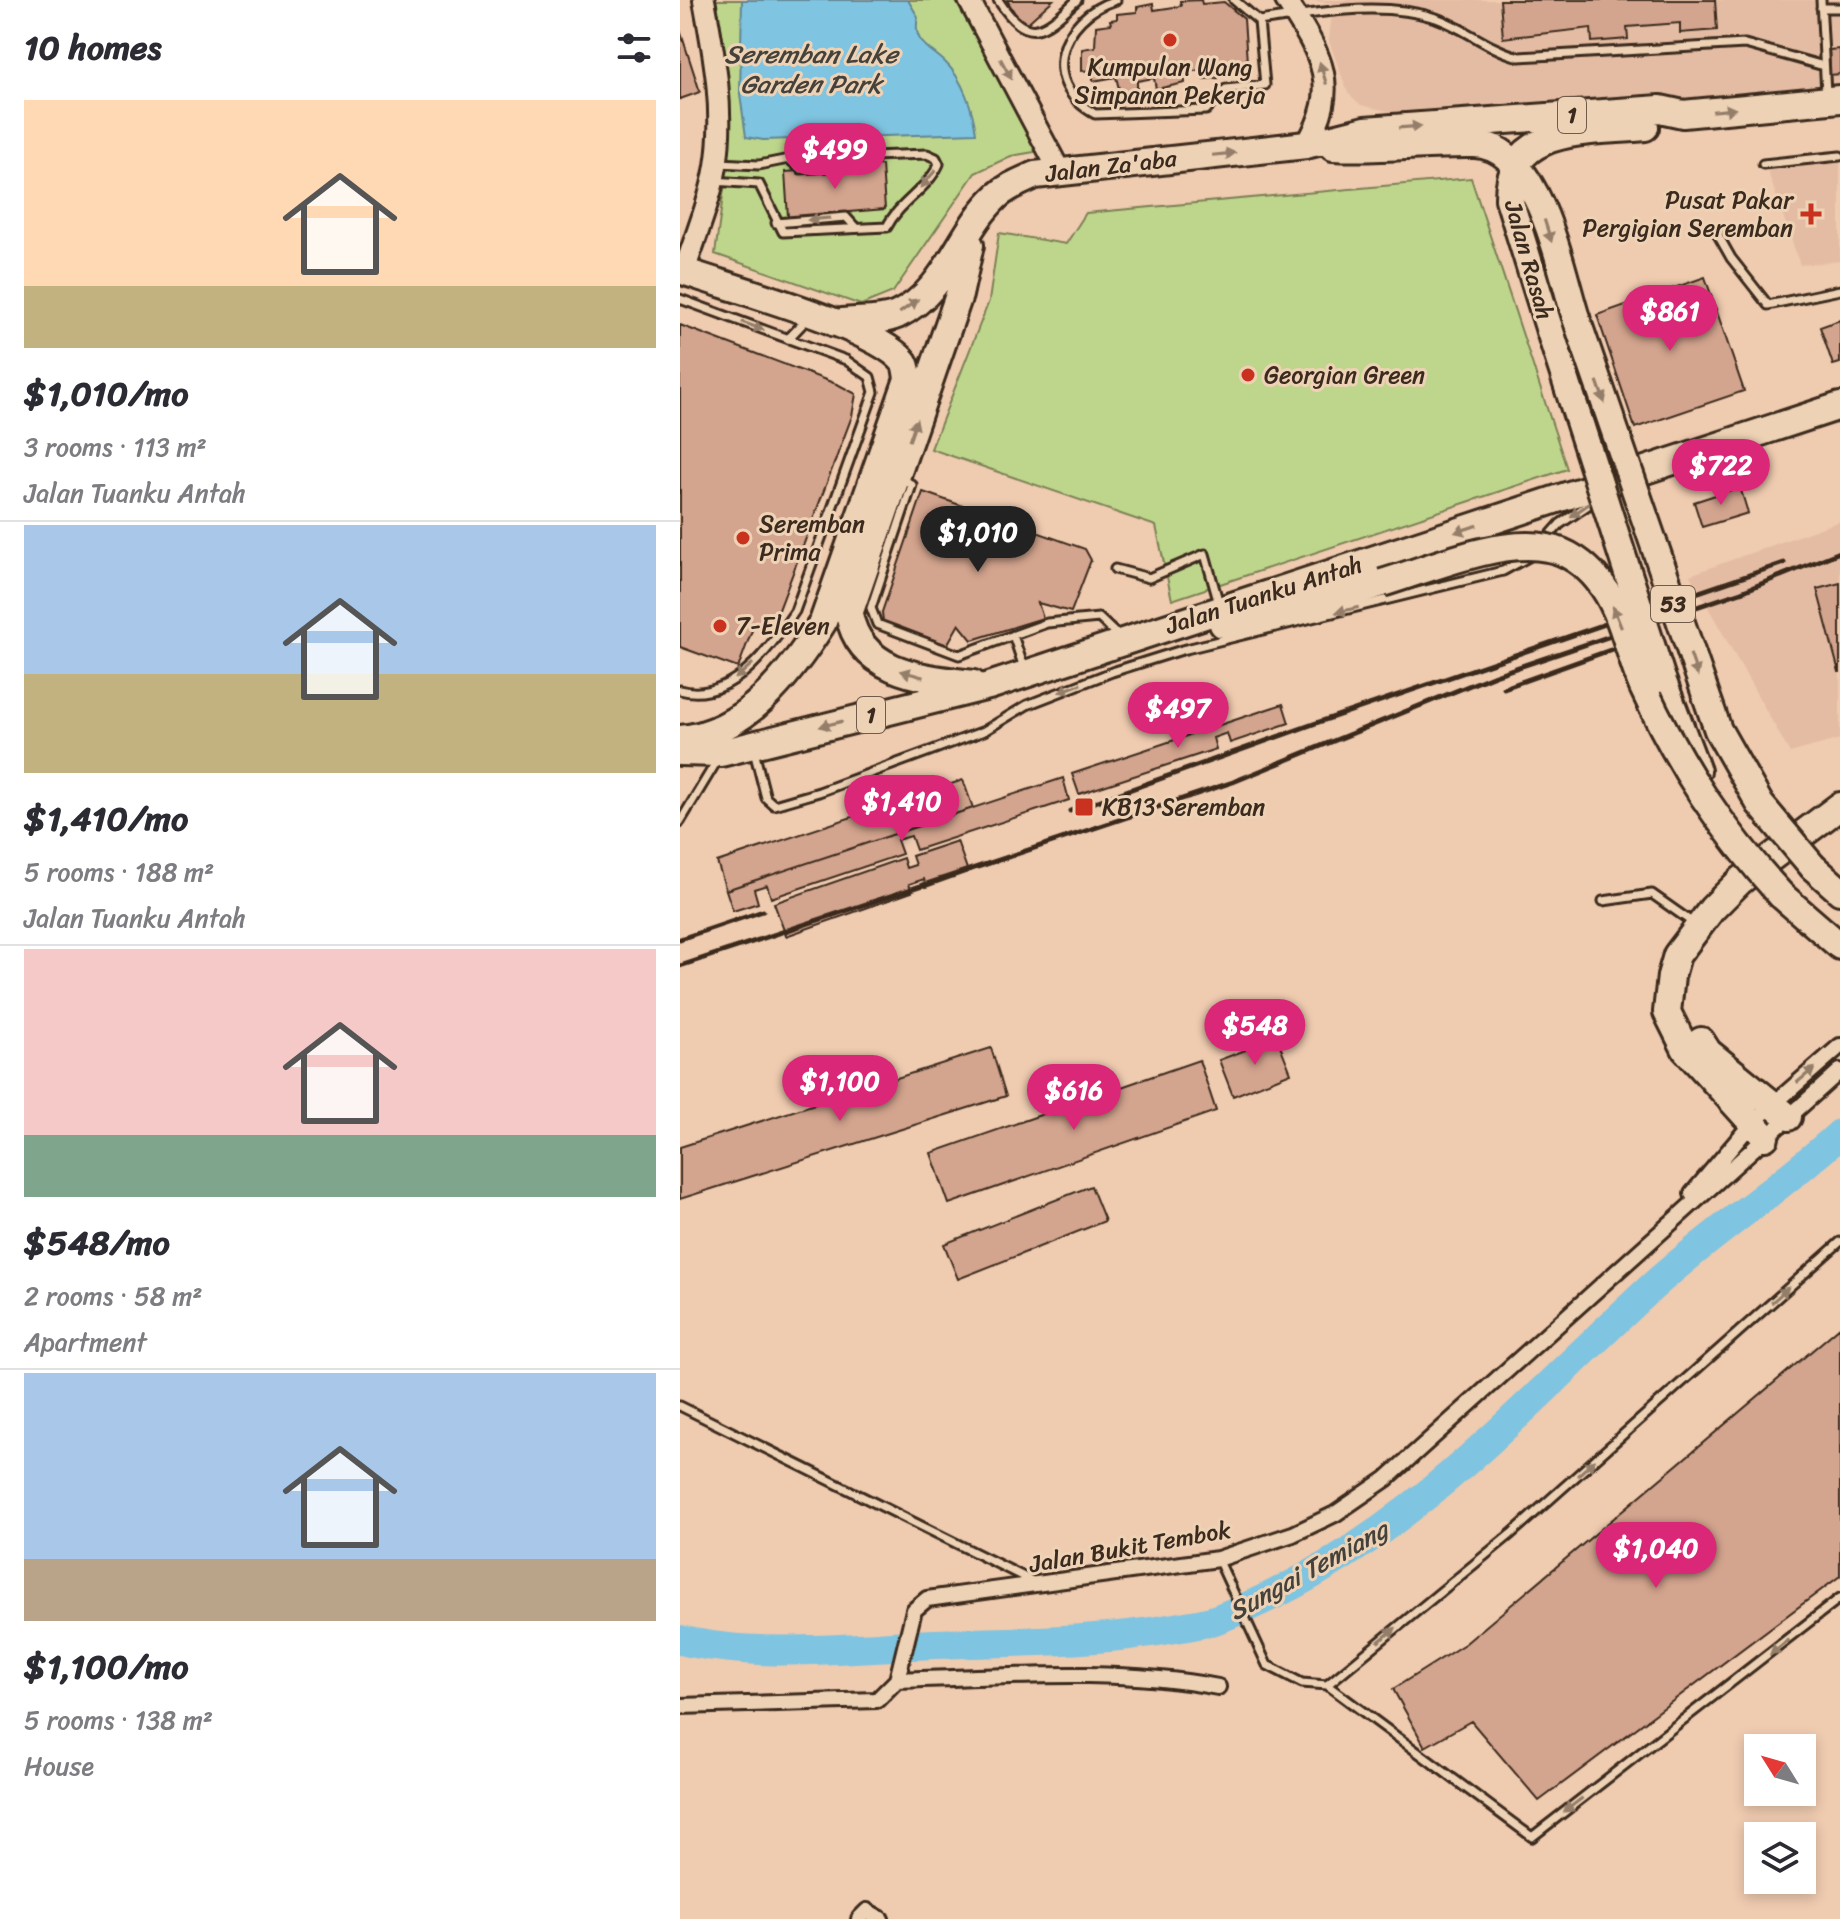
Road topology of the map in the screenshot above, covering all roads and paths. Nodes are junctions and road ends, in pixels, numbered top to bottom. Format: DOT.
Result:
graph roads {
  1 [pos="704,0"];
  2 [pos="969,0"];
  3 [pos="998,0"];
  4 [pos="1077,0"];
  5 [pos="1116,0"];
  6 [pos="1234,0"];
  7 [pos="1821,4"];
  8 [pos="1291,8"];
  9 [pos="1840,8"];
  10 [pos="1259,21"];
  11 [pos="1824,66"];
  12 [pos="1833,99"];
  13 [pos="1683,114"];
  14 [pos="1306,145"];
  15 [pos="1840,156"];
  16 [pos="1516,161"];
  17 [pos="1763,164"];
  18 [pos="759,165"];
  19 [pos="1059,170"];
  20 [pos="715,172"];
  21 [pos="759,184"];
  22 [pos="973,228"];
  23 [pos="1718,235"];
  24 [pos="682,271"];
  25 [pos="1840,290"];
  26 [pos="680,299"];
  27 [pos="824,318"];
  28 [pos="788,339"];
  29 [pos="1837,410"];
  30 [pos="1646,470"];
  31 [pos="897,475"];
  32 [pos="1115,569"];
  33 [pos="1220,610"];
  34 [pos="1013,635"];
  35 [pos="1131,639"];
  36 [pos="1026,672"];
  37 [pos="989,686"];
  38 [pos="680,690"];
  39 [pos="680,739"];
  40 [pos="753,745"];
  41 [pos="680,752"];
  42 [pos="721,753"];
  43 [pos="1840,806"];
  44 [pos="1713,812"];
  45 [pos="680,822"];
  46 [pos="1830,880"];
  47 [pos="1603,901"];
  48 [pos="1698,926"];
  49 [pos="1840,946"];
  50 [pos="1671,976"];
  51 [pos="1840,1046"];
  52 [pos="1840,1071"];
  53 [pos="1780,1110"];
  54 [pos="1759,1130"];
  55 [pos="1840,1242"];
  56 [pos="680,1406"];
  57 [pos="1218,1559"];
  58 [pos="1041,1586"];
  59 [pos="1840,1598"];
  60 [pos="897,1680"];
  61 [pos="1327,1685"];
  62 [pos="1218,1687"];
  63 [pos="680,1706"];
  64 [pos="859,1919"];
  65 [pos="881,1919"];
  1 -- 20 [label="street"];
  2 -- 19 [label="street, one-way"];
  3 -- 4 [label="lane"];
  5 -- 10 [label="lane"];
  6 -- 10 [label="lane"];
  7 -- 9 [label="lane"];
  7 -- 11 [label="lane"];
  8 -- 10 [label="lane"];
  8 -- 11 [label="lane"];
  14 -- 8 [label="street, one-way"];
  11 -- 12 [label="lane"];
  13 -- 12 [label="highway, Jalan Za'aba / 1, one-way"];
  14 -- 13 [label="highway, Jalan Za'aba / 1, one-way"];
  13 -- 16 [label="highway, Jalan Za'aba"];
  14 -- 16 [label="highway, Jalan Za'aba"];
  19 -- 14 [label="highway, Jalan Za'aba / 1, one-way"];
  15 -- 17 [label="lane"];
  16 -- 44 [label="highway, Jalan Rasah / 53, bridge"];
  16 -- 46 [label="highway, Jalan Rasah / 53, one-way, bridge"];
  18 -- 20 [label="lane"];
  18 -- 21 [label="lane"];
  18 -- 21 [label="lane, one-way"];
  19 -- 22 [label="highway, Jalan Za'aba / 1"];
  20 -- 21 [label="lane"];
  20 -- 24 [label="street"];
  27 -- 22 [label="highway, Jalan Za'aba / 1, one-way"];
  31 -- 22 [label="highway, 1, one-way"];
  23 -- 25 [label="lane"];
  24 -- 27 [label="highway, 1"];
  26 -- 28 [label="lane, one-way"];
  27 -- 28 [label="lane"];
  27 -- 39 [label="highway, 1"];
  28 -- 38 [label="lane, one-way"];
  29 -- 30 [label="highway, Jalan Tuanku Antah / 1"];
  30 -- 33 [label="highway, Jalan Tuanku Antah / 1, one-way"];
  30 -- 40 [label="lane, one-way"];
  31 -- 34 [label="lane"];
  37 -- 31 [label="highway, 1, one-way"];
  32 -- 33 [label="lane"];
  33 -- 35 [label="highway, Jalan Tuanku Antah / 1"];
  34 -- 35 [label="lane"];
  34 -- 36 [label="lane"];
  35 -- 36 [label="highway, Jalan Tuanku Antah / 1"];
  44 -- 35 [label="highway, one-way, bridge"];
  36 -- 37 [label="highway, Jalan Tuanku Antah / 1"];
  37 -- 40 [label="highway, Jalan Tuanku Antah / 1, one-way"];
  40 -- 42 [label="highway, Jalan Tuanku Antah / 1"];
  41 -- 42 [label="highway, Jalan Tuanku Antah / 1"];
  42 -- 45 [label="lane"];
  43 -- 48 [label="highway"];
  44 -- 49 [label="highway, Jalan Rasah / 53, bridge"];
  47 -- 48 [label="lane"];
  48 -- 50 [label="highway"];
  50 -- 53 [label="highway"];
  50 -- 54 [label="highway"];
  53 -- 51 [label="street, Jalan Bukit Tembok, one-way"];
  52 -- 53 [label="street, Jalan Bukit Tembok"];
  53 -- 54 [label="street, Jalan Bukit Tembok"];
  53 -- 54 [label="street, Jalan Bukit Tembok"];
  54 -- 57 [label="street, Jalan Bukit Tembok"];
  61 -- 55 [label="lane, one-way"];
  56 -- 58 [label="lane"];
  57 -- 58 [label="street, Jalan Bukit Tembok"];
  57 -- 61 [label="lane"];
  58 -- 60 [label="street, Jalan Bukit Tembok"];
  59 -- 61 [label="lane, one-way"];
  60 -- 62 [label="street"];
  60 -- 63 [label="street"];
  64 -- 65 [label="street"];
}
